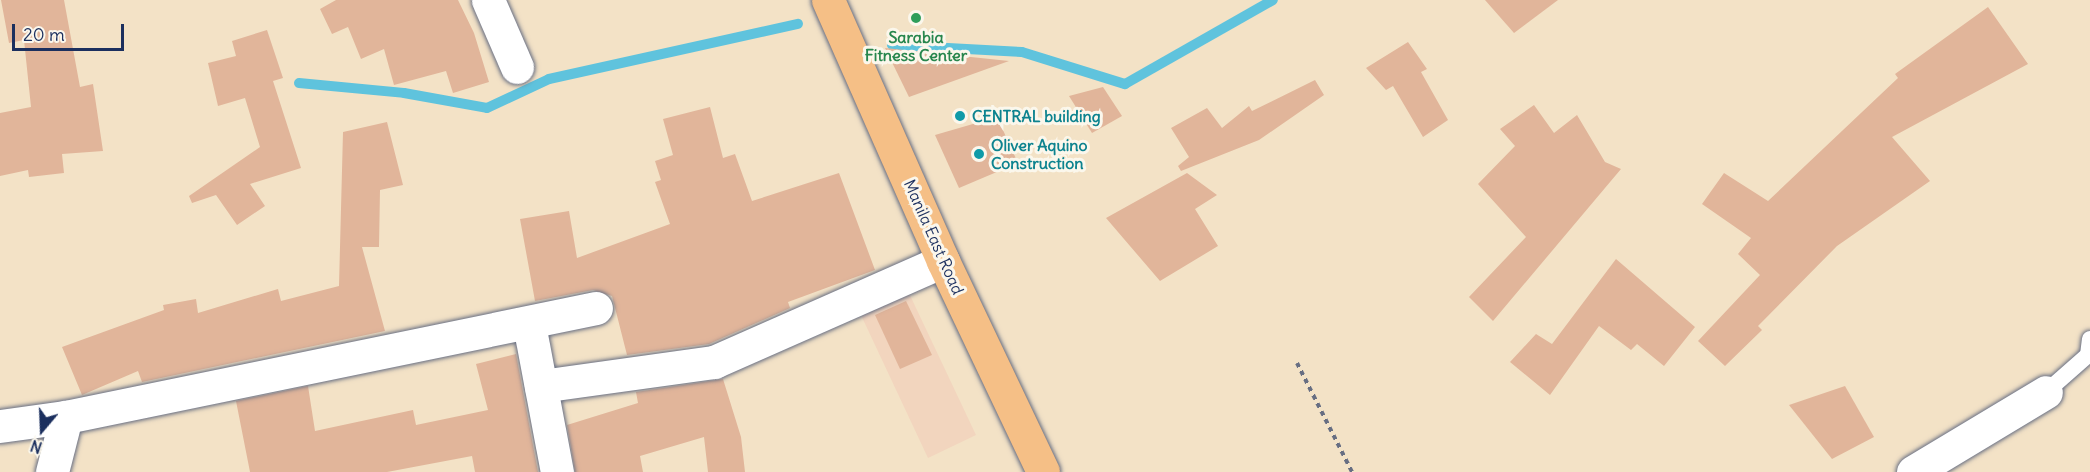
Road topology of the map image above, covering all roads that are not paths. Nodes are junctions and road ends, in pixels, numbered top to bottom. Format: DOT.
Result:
graph roads {
  1 [pos="488,0"];
  2 [pos="828,0"];
  3 [pos="517,67"];
  4 [pos="943,261"];
  5 [pos="596,308"];
  6 [pos="529,324"];
  7 [pos="2090,339"];
  8 [pos="541,386"];
  9 [pos="2046,392"];
  10 [pos="66,417"];
  11 [pos="0,426"];
  12 [pos="52,472"];
  13 [pos="557,472"];
  14 [pos="1043,472"];
  15 [pos="1913,472"];
  1 -- 3 [label="street"];
  2 -- 4 [label="main road, Manila East Road"];
  4 -- 8 [label="street"];
  4 -- 14 [label="main road, Manila East Road"];
  5 -- 6 [label="street"];
  6 -- 8 [label="street"];
  6 -- 10 [label="street"];
  7 -- 9 [label="lane"];
  8 -- 13 [label="street"];
  9 -- 15 [label="street"];
  10 -- 11 [label="street"];
  10 -- 12 [label="street"];
}
